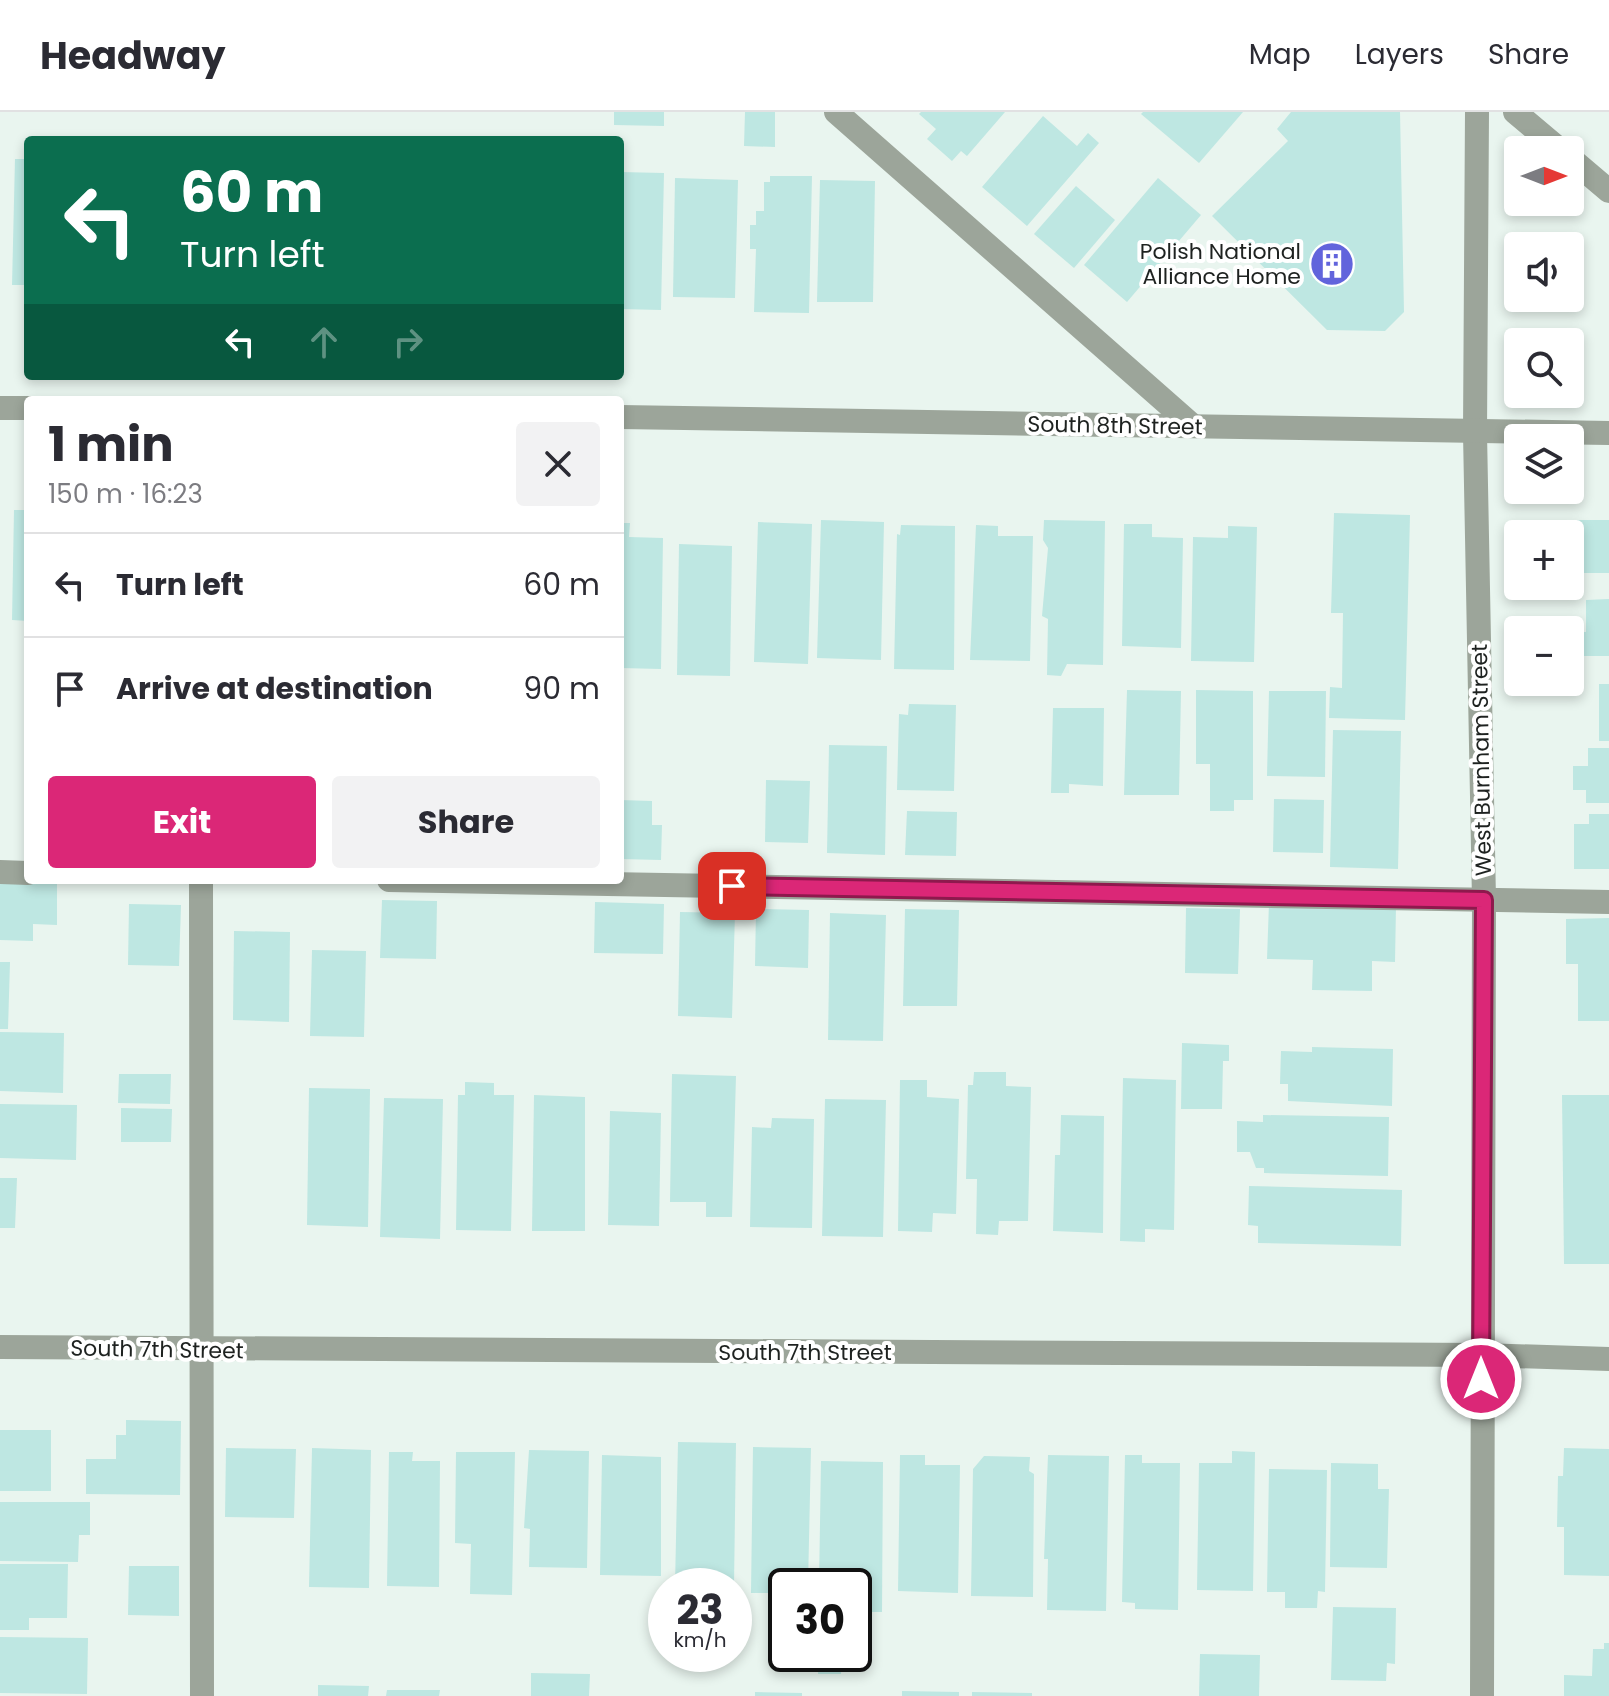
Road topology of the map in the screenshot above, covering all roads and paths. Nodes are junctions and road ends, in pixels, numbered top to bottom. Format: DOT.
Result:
graph roads {
  1 [pos="836,112"];
  2 [pos="1477,112"];
  3 [pos="1515,112"];
  4 [pos="1543,136"];
  5 [pos="1584,170"];
  6 [pos="1609,191"];
  7 [pos="0,408"];
  8 [pos="24,408"];
  9 [pos="624,417"];
  10 [pos="1193,426"];
  11 [pos="1475,433"];
  12 [pos="1609,433"];
  13 [pos="0,872"];
  14 [pos="24,873"];
  15 [pos="201,884"];
  16 [pos="608,884"];
  17 [pos="1484,900"];
  18 [pos="1609,902"];
  19 [pos="0,1347"];
  20 [pos="199,1350"];
  21 [pos="1481,1355"];
  22 [pos="1609,1359"];
  23 [pos="202,1696"];
  24 [pos="1482,1696"];
  1 -- 10 [label="street"];
  2 -- 11 [label="street, West Burnham Street"];
  3 -- 4 [label="street"];
  5 -- 6 [label="street"];
  7 -- 8 [label="street"];
  9 -- 10 [label="street, South 8th Street"];
  10 -- 11 [label="street, South 8th Street"];
  11 -- 12 [label="street, South 8th Street"];
  11 -- 17 [label="street, West Burnham Street"];
  13 -- 14 [label="street"];
  15 -- 20 [label="street"];
  16 -- 17 [label="street"];
  17 -- 18 [label="street"];
  17 -- 21 [label="street, West Burnham Street"];
  19 -- 20 [label="street, South 7th Street"];
  20 -- 21 [label="street, South 7th Street"];
  20 -- 23 [label="street"];
  21 -- 22 [label="street, South 7th Street"];
  21 -- 24 [label="street, West Burnham Street"];
}
